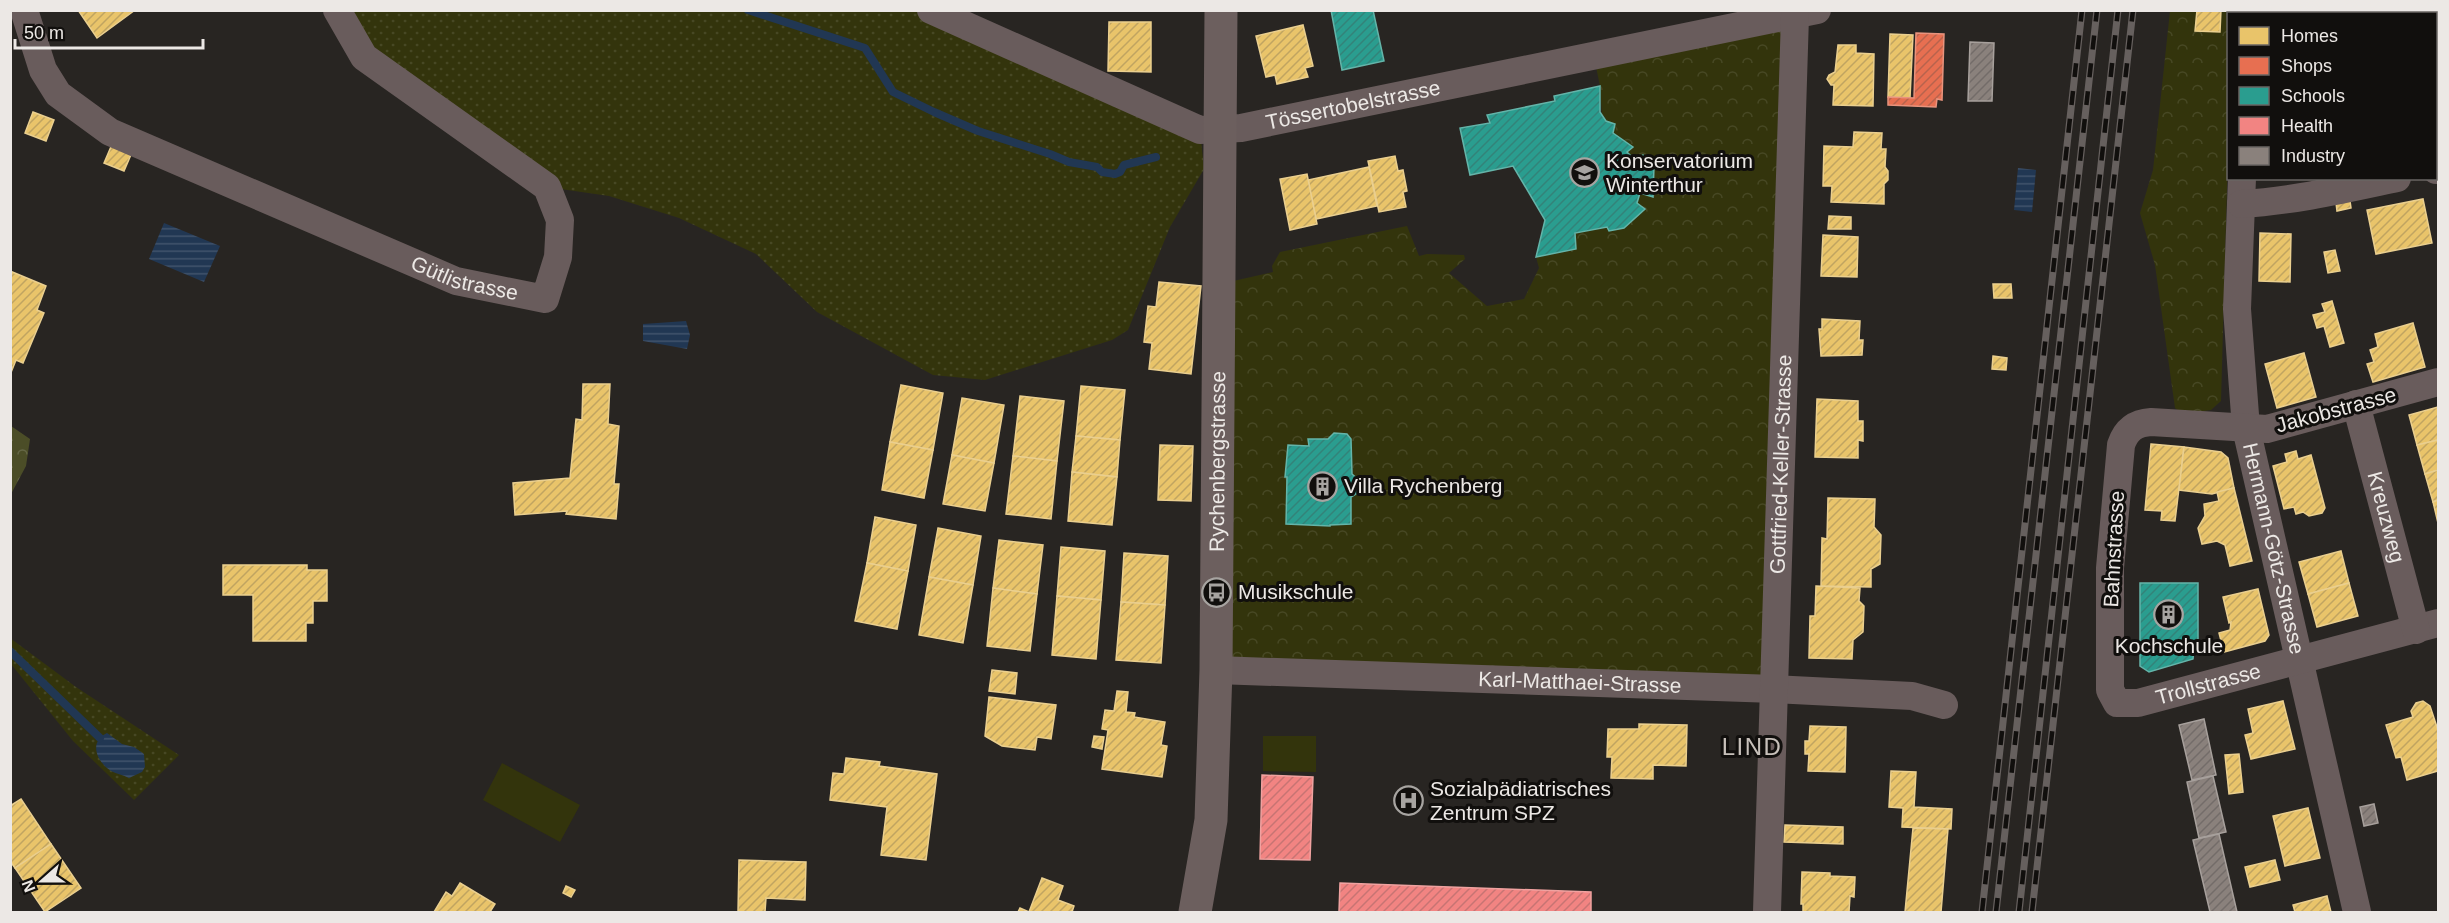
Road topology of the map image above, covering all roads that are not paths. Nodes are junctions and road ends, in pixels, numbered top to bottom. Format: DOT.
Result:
graph roads {
  1 [pos="24,10"];
  2 [pos="337,10"];
  3 [pos="931,10"];
  4 [pos="1221,10"];
  5 [pos="1806,13"];
  6 [pos="1221,130"];
  7 [pos="2387,180"];
  8 [pos="2242,191"];
  9 [pos="2439,382"];
  10 [pos="2356,404"];
  11 [pos="2160,422"];
  12 [pos="2246,428"];
  13 [pos="2427,627"];
  14 [pos="2301,662"];
  15 [pos="1216,670"];
  16 [pos="1775,689"];
  17 [pos="2117,703"];
  18 [pos="1944,705"];
  19 [pos="1195,912"];
  20 [pos="1767,912"];
  21 [pos="2357,912"];
  1 -- 2 [label="street, Gütlistrasse"];
  3 -- 6 [label="street, Tössertobelstrasse"];
  4 -- 6 [label="street, Rychenbergstrasse"];
  5 -- 6 [label="street, Tössertobelstrasse"];
  5 -- 16 [label="street, Gottfried-Keller-Strasse"];
  6 -- 15 [label="street, Rychenbergstrasse"];
  7 -- 8 [label="street"];
  8 -- 12 [label="street, Hermann-Götz-Strasse"];
  9 -- 10 [label="street, Jakobstrasse"];
  10 -- 12 [label="street, Jakobstrasse"];
  10 -- 13 [label="street, Kreuzweg"];
  11 -- 12 [label="street, Jakobstrasse"];
  11 -- 17 [label="street, Bahnstrasse"];
  12 -- 14 [label="street, Hermann-Götz-Strasse"];
  13 -- 14 [label="street, Trollstrasse"];
  14 -- 17 [label="street, Trollstrasse"];
  14 -- 21 [label="street, Hermann-Götz-Strasse"];
  15 -- 16 [label="street, Karl-Matthaei-Strasse"];
  15 -- 19 [label="street, Rychenbergstrasse"];
  16 -- 18 [label="street, Karl-Matthaei-Strasse"];
  16 -- 20 [label="street, Gottfried-Keller-Strasse"];
}
